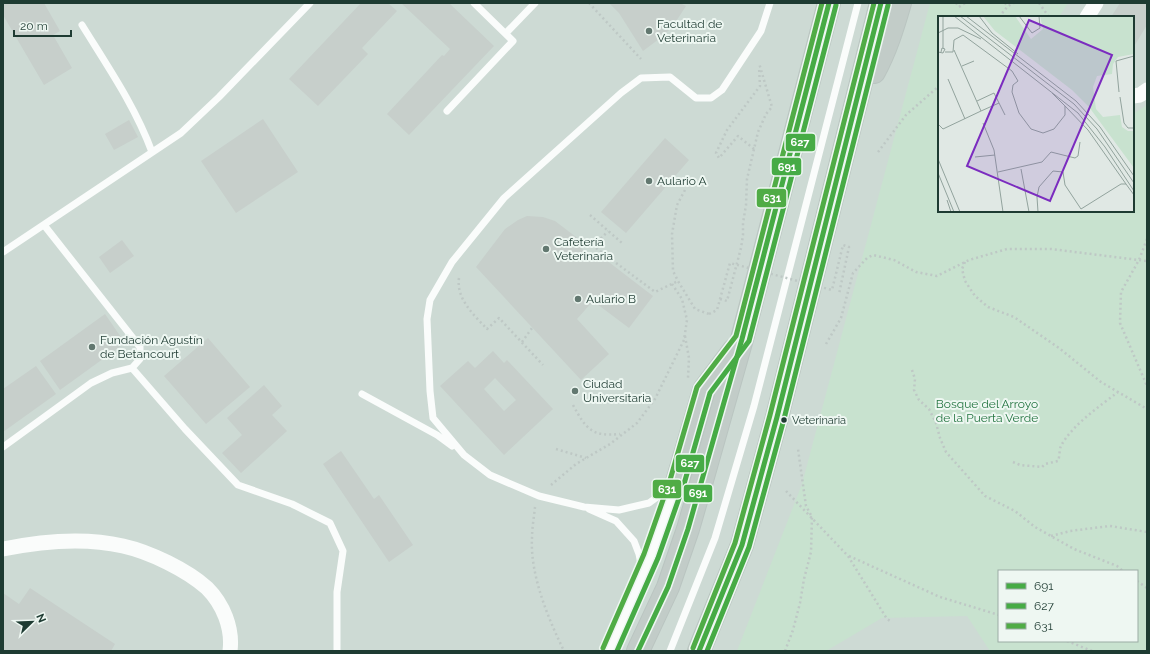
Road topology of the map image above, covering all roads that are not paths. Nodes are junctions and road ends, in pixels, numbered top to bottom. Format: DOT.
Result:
graph roads {
  1 [pos="310,3"];
  2 [pos="474,3"];
  3 [pos="535,3"];
  4 [pos="770,3"];
  5 [pos="829,3"];
  6 [pos="858,3"];
  7 [pos="881,3"];
  8 [pos="900,3"];
  9 [pos="1096,3"];
  10 [pos="1088,16"];
  11 [pos="82,25"];
  12 [pos="506,33"];
  13 [pos="1147,90"];
  14 [pos="1134,96"];
  15 [pos="855,106"];
  16 [pos="447,111"];
  17 [pos="152,152"];
  18 [pos="44,225"];
  19 [pos="3,252"];
  20 [pos="742,339"];
  21 [pos="132,368"];
  22 [pos="362,394"];
  23 [pos="3,447"];
  24 [pos="464,455"];
  25 [pos="677,482"];
  26 [pos="584,507"];
  27 [pos="3,549"];
  28 [pos="643,576"];
  29 [pos="230,651"];
  30 [pos="337,651"];
  31 [pos="609,651"];
  32 [pos="638,651"];
  33 [pos="670,651"];
  34 [pos="699,651"];
  1 -- 17 [label="lane"];
  2 -- 12 [label="lane"];
  3 -- 12 [label="lane"];
  4 -- 24 [label="lane"];
  5 -- 20 [label="highway"];
  6 -- 33 [label="lane"];
  7 -- 15 [label="highway"];
  8 -- 15 [label="highway"];
  9 -- 10 [label="street"];
  11 -- 17 [label="lane"];
  12 -- 16 [label="lane"];
  13 -- 14 [label="street"];
  15 -- 34 [label="highway"];
  17 -- 18 [label="lane"];
  18 -- 19 [label="lane"];
  18 -- 21 [label="lane"];
  20 -- 25 [label="highway"];
  20 -- 32 [label="highway"];
  21 -- 23 [label="lane"];
  21 -- 30 [label="lane"];
  22 -- 24 [label="lane"];
  24 -- 26 [label="lane"];
  25 -- 26 [label="lane"];
  25 -- 28 [label="street"];
  26 -- 28 [label="lane"];
  27 -- 29 [label="street"];
  28 -- 31 [label="street"];
}
